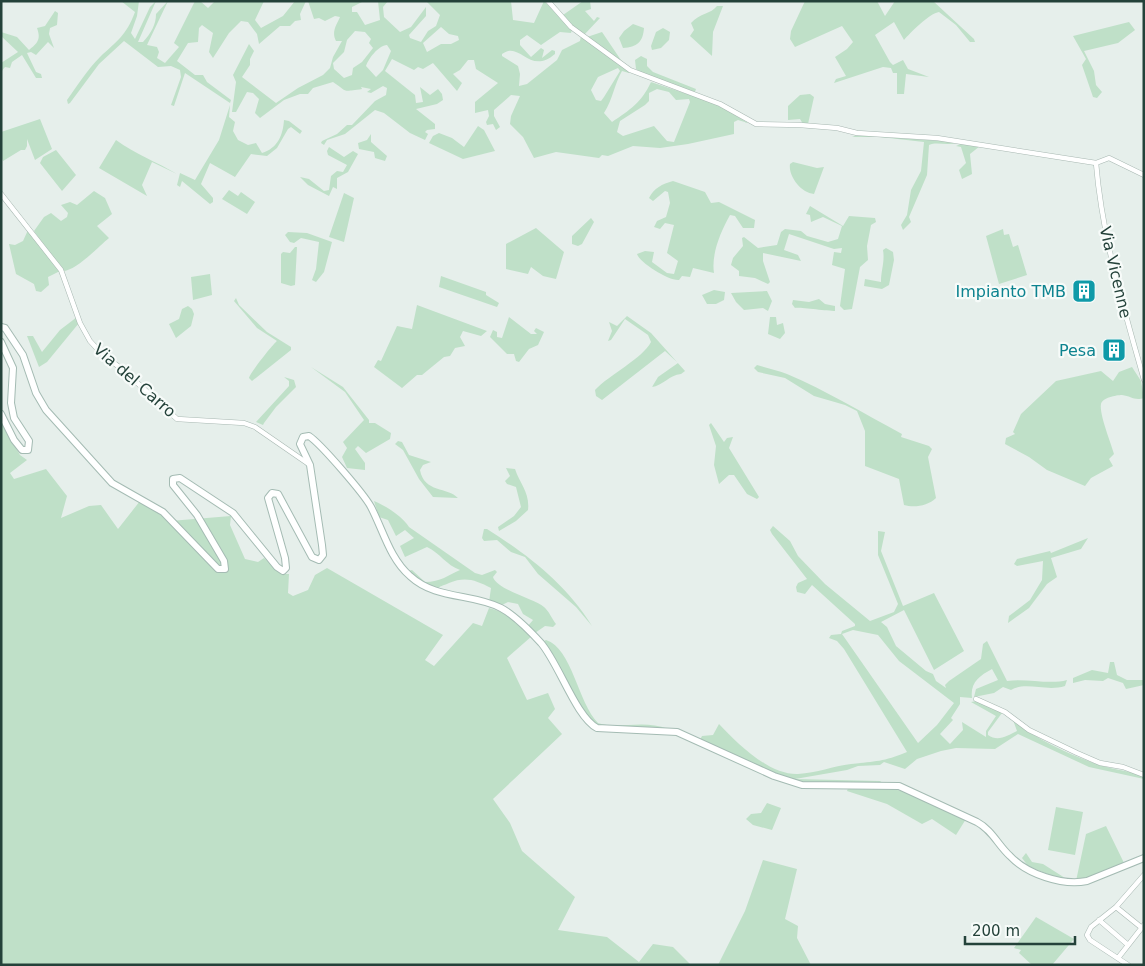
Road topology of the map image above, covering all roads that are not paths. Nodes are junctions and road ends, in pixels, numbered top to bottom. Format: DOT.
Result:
graph roads {
  1 [pos="548,1"];
  2 [pos="1096,163"];
  3 [pos="1144,175"];
  4 [pos="1,194"];
  5 [pos="1,327"];
  6 [pos="1,342"];
  7 [pos="1144,380"];
  8 [pos="1,414"];
  9 [pos="310,465"];
  10 [pos="976,700"];
  11 [pos="1144,775"];
  12 [pos="1144,858"];
  13 [pos="1144,875"];
  14 [pos="1139,881"];
  15 [pos="1144,886"];
  16 [pos="1116,907"];
  17 [pos="1099,920"];
  18 [pos="1143,928"];
  19 [pos="1128,945"];
  20 [pos="1118,958"];
  21 [pos="1128,965"];
  1 -- 2 [label="street"];
  2 -- 3 [label="street"];
  2 -- 7 [label="street, Via Vicenne"];
  4 -- 9 [label="street, Via del Carro"];
  5 -- 9 [label="main road"];
  6 -- 8 [label="main road"];
  9 -- 12 [label="main road"];
  10 -- 11 [label="street"];
  13 -- 14 [label="street"];
  14 -- 15 [label="street"];
  14 -- 16 [label="street"];
  16 -- 17 [label="street"];
  16 -- 18 [label="street"];
  17 -- 19 [label="street"];
  17 -- 20 [label="street"];
  18 -- 19 [label="street"];
  19 -- 20 [label="street"];
  20 -- 21 [label="street"];
}
